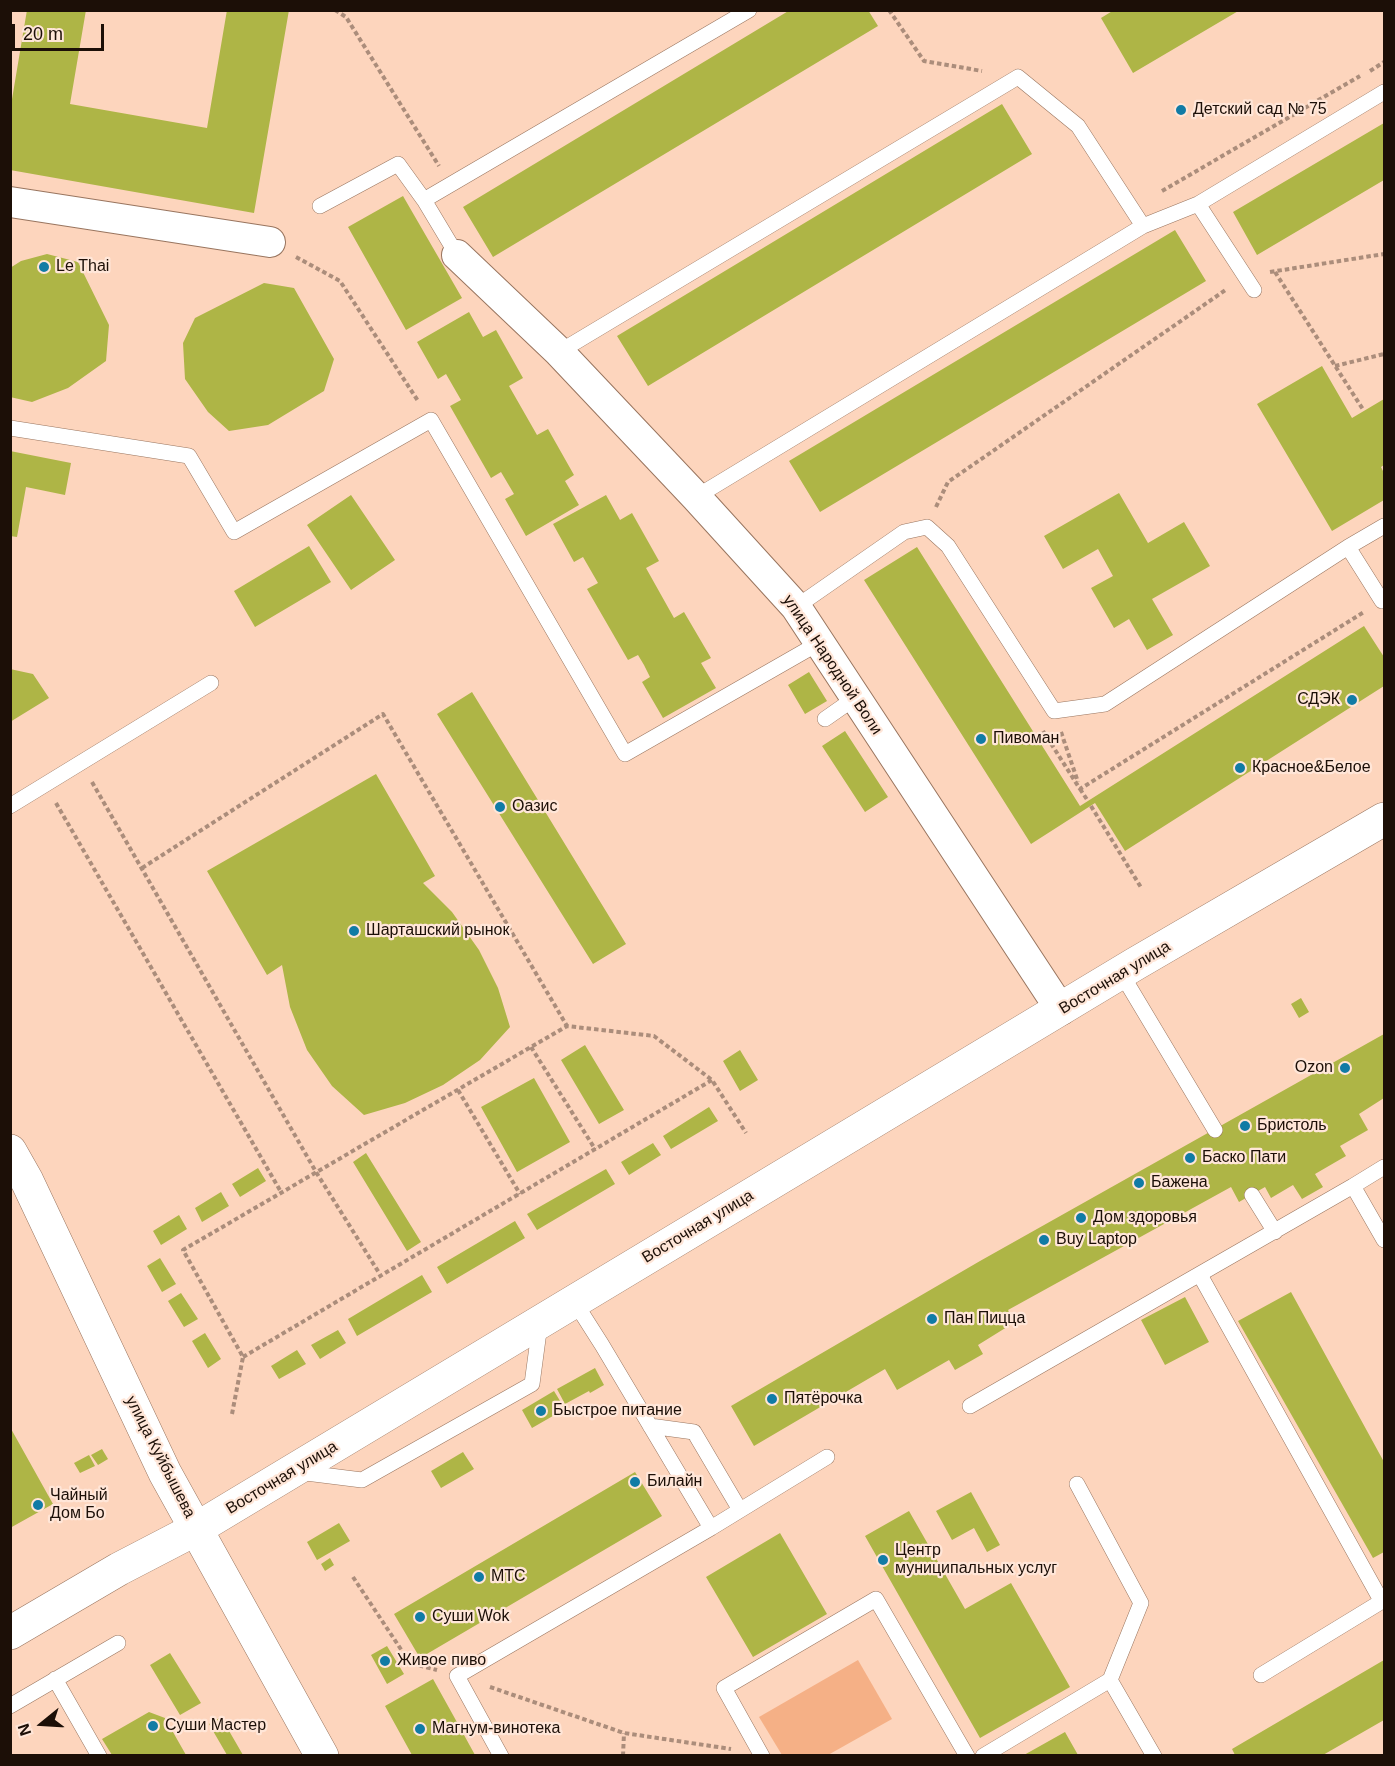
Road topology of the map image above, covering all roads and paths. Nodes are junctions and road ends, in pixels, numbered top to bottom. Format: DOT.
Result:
graph roads {
  1 [pos="335,10"];
  2 [pos="749,10"];
  3 [pos="889,10"];
  4 [pos="1384,62"];
  5 [pos="1018,77"];
  6 [pos="1384,92"];
  7 [pos="450,184"];
  8 [pos="424,200"];
  9 [pos="10,202"];
  10 [pos="1198,204"];
  11 [pos="320,206"];
  12 [pos="1132,208"];
  13 [pos="1143,226"];
  14 [pos="270,243"];
  15 [pos="1384,254"];
  16 [pos="457,255"];
  17 [pos="1275,272"];
  18 [pos="1245,276"];
  19 [pos="1254,290"];
  20 [pos="559,352"];
  21 [pos="1384,354"];
  22 [pos="1335,366"];
  23 [pos="1364,411"];
  24 [pos="431,420"];
  25 [pos="10,428"];
  26 [pos="696,497"];
  27 [pos="1384,526"];
  28 [pos="927,527"];
  29 [pos="1348,547"];
  30 [pos="1382,601"];
  31 [pos="796,607"];
  32 [pos="819,643"];
  33 [pos="211,683"];
  34 [pos="855,698"];
  35 [pos="1054,711"];
  36 [pos="825,718"];
  37 [pos="1041,730"];
  38 [pos="81,762"];
  39 [pos="45,784"];
  40 [pos="1080,789"];
  41 [pos="1088,801"];
  42 [pos="10,806"];
  43 [pos="1091,806"];
  44 [pos="1384,819"];
  45 [pos="142,868"];
  46 [pos="1142,889"];
  47 [pos="1121,973"];
  48 [pos="1061,1010"];
  49 [pos="567,1026"];
  50 [pos="531,1047"];
  51 [pos="712,1080"];
  52 [pos="458,1090"];
  53 [pos="1215,1130"];
  54 [pos="746,1133"];
  55 [pos="595,1149"];
  56 [pos="10,1151"];
  57 [pos="1384,1167"];
  58 [pos="316,1172"];
  59 [pos="1353,1186"];
  60 [pos="281,1192"];
  61 [pos="520,1194"];
  62 [pos="1252,1195"];
  63 [pos="1275,1232"];
  64 [pos="1384,1240"];
  65 [pos="1200,1275"];
  66 [pos="381,1276"];
  67 [pos="574,1301"];
  68 [pos="541,1321"];
  69 [pos="243,1358"];
  70 [pos="970,1406"];
  71 [pos="232,1414"];
  72 [pos="650,1426"];
  73 [pos="827,1457"];
  74 [pos="292,1471"];
  75 [pos="1077,1484"];
  76 [pos="740,1510"];
  77 [pos="711,1528"];
  78 [pos="196,1529"];
  79 [pos="353,1577"];
  80 [pos="1383,1601"];
  81 [pos="10,1634"];
  82 [pos="118,1643"];
  83 [pos="1261,1675"];
  84 [pos="457,1676"];
  85 [pos="55,1679"];
  86 [pos="1110,1680"];
  87 [pos="10,1706"];
  88 [pos="624,1733"];
  89 [pos="761,1754"];
  90 [pos="99,1755"];
  91 [pos="322,1755"];
  92 [pos="501,1755"];
  93 [pos="623,1755"];
  94 [pos="967,1755"];
  95 [pos="986,1755"];
  96 [pos="1154,1755"];
  1 -- 7 [label="path"];
  2 -- 7 [label="lane"];
  3 -- 5 [label="path"];
  4 -- 12 [label="path"];
  5 -- 12 [label="lane"];
  5 -- 20 [label="lane"];
  6 -- 10 [label="lane"];
  7 -- 8 [label="lane"];
  8 -- 11 [label="lane"];
  8 -- 16 [label="lane"];
  9 -- 14 [label="street"];
  10 -- 13 [label="lane"];
  10 -- 18 [label="lane"];
  12 -- 13 [label="lane"];
  13 -- 26 [label="lane"];
  14 -- 24 [label="path"];
  15 -- 17 [label="path"];
  16 -- 20 [label="street, улица Народной Воли"];
  17 -- 18 [label="path"];
  17 -- 22 [label="path"];
  18 -- 19 [label="lane"];
  18 -- 28 [label="path"];
  20 -- 26 [label="street, улица Народной Воли"];
  21 -- 22 [label="path"];
  22 -- 23 [label="path"];
  24 -- 25 [label="lane"];
  24 -- 32 [label="lane"];
  26 -- 31 [label="street, улица Народной Воли"];
  27 -- 29 [label="lane"];
  28 -- 31 [label="lane"];
  28 -- 35 [label="lane"];
  29 -- 30 [label="lane"];
  29 -- 35 [label="lane"];
  30 -- 40 [label="path"];
  31 -- 32 [label="street, улица Народной Воли"];
  32 -- 34 [label="street, улица Народной Воли"];
  33 -- 38 [label="lane"];
  34 -- 36 [label="lane"];
  34 -- 48 [label="street, улица Народной Воли"];
  35 -- 40 [label="path"];
  37 -- 40 [label="path"];
  38 -- 39 [label="lane"];
  38 -- 45 [label="path"];
  39 -- 42 [label="lane"];
  39 -- 60 [label="path"];
  40 -- 41 [label="path"];
  43 -- 46 [label="path"];
  44 -- 47 [label="main road, Восточная улица"];
  45 -- 49 [label="path"];
  45 -- 58 [label="path"];
  47 -- 48 [label="main road, Восточная улица"];
  47 -- 53 [label="lane"];
  48 -- 67 [label="main road, Восточная улица"];
  49 -- 50 [label="path"];
  49 -- 51 [label="path"];
  50 -- 52 [label="path"];
  50 -- 55 [label="path"];
  51 -- 54 [label="path"];
  51 -- 55 [label="path"];
  52 -- 58 [label="path"];
  52 -- 61 [label="path"];
  55 -- 61 [label="path"];
  56 -- 78 [label="main road, улица Куйбышева"];
  57 -- 59 [label="lane"];
  58 -- 60 [label="path"];
  58 -- 66 [label="path"];
  59 -- 63 [label="lane"];
  59 -- 64 [label="lane"];
  60 -- 69 [label="path"];
  61 -- 66 [label="path"];
  62 -- 63 [label="lane"];
  63 -- 65 [label="lane"];
  65 -- 70 [label="lane"];
  65 -- 80 [label="lane"];
  66 -- 69 [label="path"];
  67 -- 68 [label="main road, Восточная улица"];
  67 -- 72 [label="lane"];
  68 -- 74 [label="main road, Восточная улица"];
  68 -- 74 [label="lane"];
  69 -- 71 [label="path"];
  72 -- 76 [label="lane"];
  72 -- 77 [label="lane"];
  73 -- 76 [label="lane"];
  74 -- 78 [label="main road, Восточная улица"];
  75 -- 86 [label="lane"];
  76 -- 77 [label="lane"];
  77 -- 84 [label="lane"];
  78 -- 81 [label="main road, Восточная улица"];
  78 -- 91 [label="main road, улица Куйбышева"];
  79 -- 84 [label="path"];
  80 -- 83 [label="lane"];
  82 -- 85 [label="lane"];
  84 -- 88 [label="path"];
  84 -- 92 [label="lane"];
  85 -- 87 [label="lane"];
  85 -- 90 [label="lane"];
  86 -- 95 [label="lane"];
  86 -- 96 [label="lane"];
  88 -- 89 [label="path"];
  88 -- 93 [label="path"];
  89 -- 94 [label="lane"];
}
